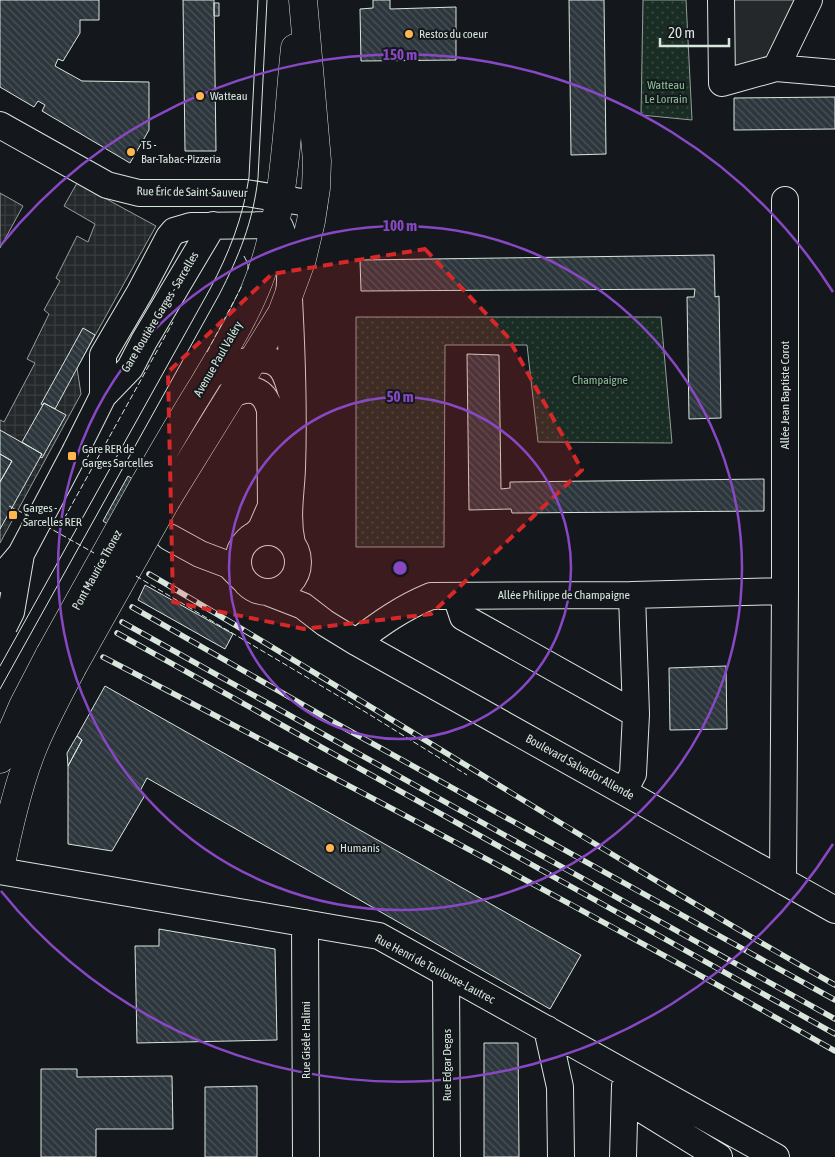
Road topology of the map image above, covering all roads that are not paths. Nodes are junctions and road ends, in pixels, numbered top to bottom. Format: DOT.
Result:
graph roads {
  1 [pos="301,0"];
  2 [pos="721,0"];
  3 [pos="809,0"];
  4 [pos="776,68"];
  5 [pos="835,73"];
  6 [pos="0,125"];
  7 [pos="785,200"];
  8 [pos="314,204"];
  9 [pos="276,212"];
  10 [pos="302,259"];
  11 [pos="260,278"];
  12 [pos="289,296"];
  13 [pos="207,378"];
  14 [pos="245,378"];
  15 [pos="292,399"];
  16 [pos="144,485"];
  17 [pos="167,499"];
  18 [pos="252,537"];
  19 [pos="21,554"];
  20 [pos="295,556"];
  21 [pos="0,579"];
  22 [pos="244,579"];
  23 [pos="785,591"];
  24 [pos="267,592"];
  25 [pos="632,595"];
  26 [pos="456,596"];
  27 [pos="325,623"];
  28 [pos="2,629"];
  29 [pos="356,642"];
  30 [pos="61,661"];
  31 [pos="636,714"];
  32 [pos="0,759"];
  33 [pos="624,792"];
  34 [pos="0,870"];
  35 [pos="783,881"];
  36 [pos="835,910"];
  37 [pos="305,924"];
  38 [pos="446,974"];
  39 [pos="547,1028"];
  40 [pos="625,1072"];
  41 [pos="625,1099"];
  42 [pos="306,1157"];
  43 [pos="447,1157"];
  44 [pos="561,1157"];
  45 [pos="624,1157"];
  46 [pos="719,1157"];
  47 [pos="776,1157"];
  1 -- 8 [label="main road, Avenue Paul Valéry"];
  1 -- 9 [label="main road, Avenue Paul Valéry"];
  2 -- 4 [label="street"];
  3 -- 4 [label="street"];
  4 -- 5 [label="street"];
  6 -- 9 [label="street, Rue Éric de Saint-Sauveur"];
  7 -- 23 [label="street, Allée Jean Baptiste Corot"];
  8 -- 9 [label="street"];
  8 -- 10 [label="main road, Avenue Paul Valéry"];
  9 -- 10 [label="street"];
  9 -- 11 [label="main road, Avenue Paul Valéry"];
  9 -- 12 [label="street, Avenue Paul Valéry"];
  9 -- 19 [label="street, Gare Routière Garges - Sarcelles, bridge"];
  10 -- 12 [label="main road, Avenue Paul Valéry"];
  11 -- 13 [label="main road, Avenue Paul Valéry"];
  11 -- 14 [label="street"];
  12 -- 14 [label="main road, Avenue Paul Valéry"];
  12 -- 15 [label="street, Avenue Paul Valéry"];
  13 -- 14 [label="street"];
  13 -- 16 [label="main road, Avenue Paul Valéry"];
  14 -- 15 [label="street"];
  14 -- 17 [label="main road, Avenue Paul Valéry"];
  14 -- 18 [label="street"];
  15 -- 20 [label="street, Avenue Paul Valéry"];
  16 -- 30 [label="main road, Pont Maurice Thorez, bridge"];
  17 -- 30 [label="main road, Pont Maurice Thorez, bridge"];
  18 -- 20 [label="street"];
  18 -- 22 [label="street"];
  18 -- 22 [label="street"];
  19 -- 21 [label="street, Gare Routière Garges - Sarcelles, bridge"];
  19 -- 28 [label="street, Gare Routière Garges - Sarcelles, bridge"];
  20 -- 24 [label="street"];
  20 -- 27 [label="street, Boulevard Salvador Allende"];
  22 -- 24 [label="street"];
  23 -- 25 [label="street, Allée Philippe de Champaigne"];
  23 -- 35 [label="street, Allée Jean Baptiste Corot"];
  24 -- 27 [label="street, Boulevard Salvador Allende"];
  25 -- 26 [label="street, Allée Philippe de Champaigne"];
  25 -- 31 [label="street"];
  26 -- 29 [label="street, Allée Philippe de Champaigne"];
  26 -- 31 [label="street"];
  27 -- 29 [label="street, Boulevard Salvador Allende"];
  29 -- 33 [label="street, Boulevard Salvador Allende"];
  30 -- 32 [label="main road"];
  30 -- 34 [label="main road"];
  31 -- 33 [label="street"];
  33 -- 35 [label="street, Boulevard Salvador Allende"];
  34 -- 37 [label="street, Rue Henri de Toulouse-Lautrec"];
  35 -- 36 [label="street, Boulevard Salvador Allende"];
  37 -- 38 [label="street, Rue Henri de Toulouse-Lautrec"];
  37 -- 42 [label="street, Rue Gisèle Halimi"];
  38 -- 39 [label="street, Rue Henri de Toulouse-Lautrec"];
  38 -- 43 [label="street, Rue Edgar Degas"];
  39 -- 40 [label="street, Rue Henri de Toulouse-Lautrec"];
  39 -- 44 [label="street"];
  40 -- 41 [label="street"];
  40 -- 47 [label="street, Rue Henri de Toulouse-Lautrec"];
  41 -- 45 [label="street"];
  41 -- 46 [label="street"];
}
